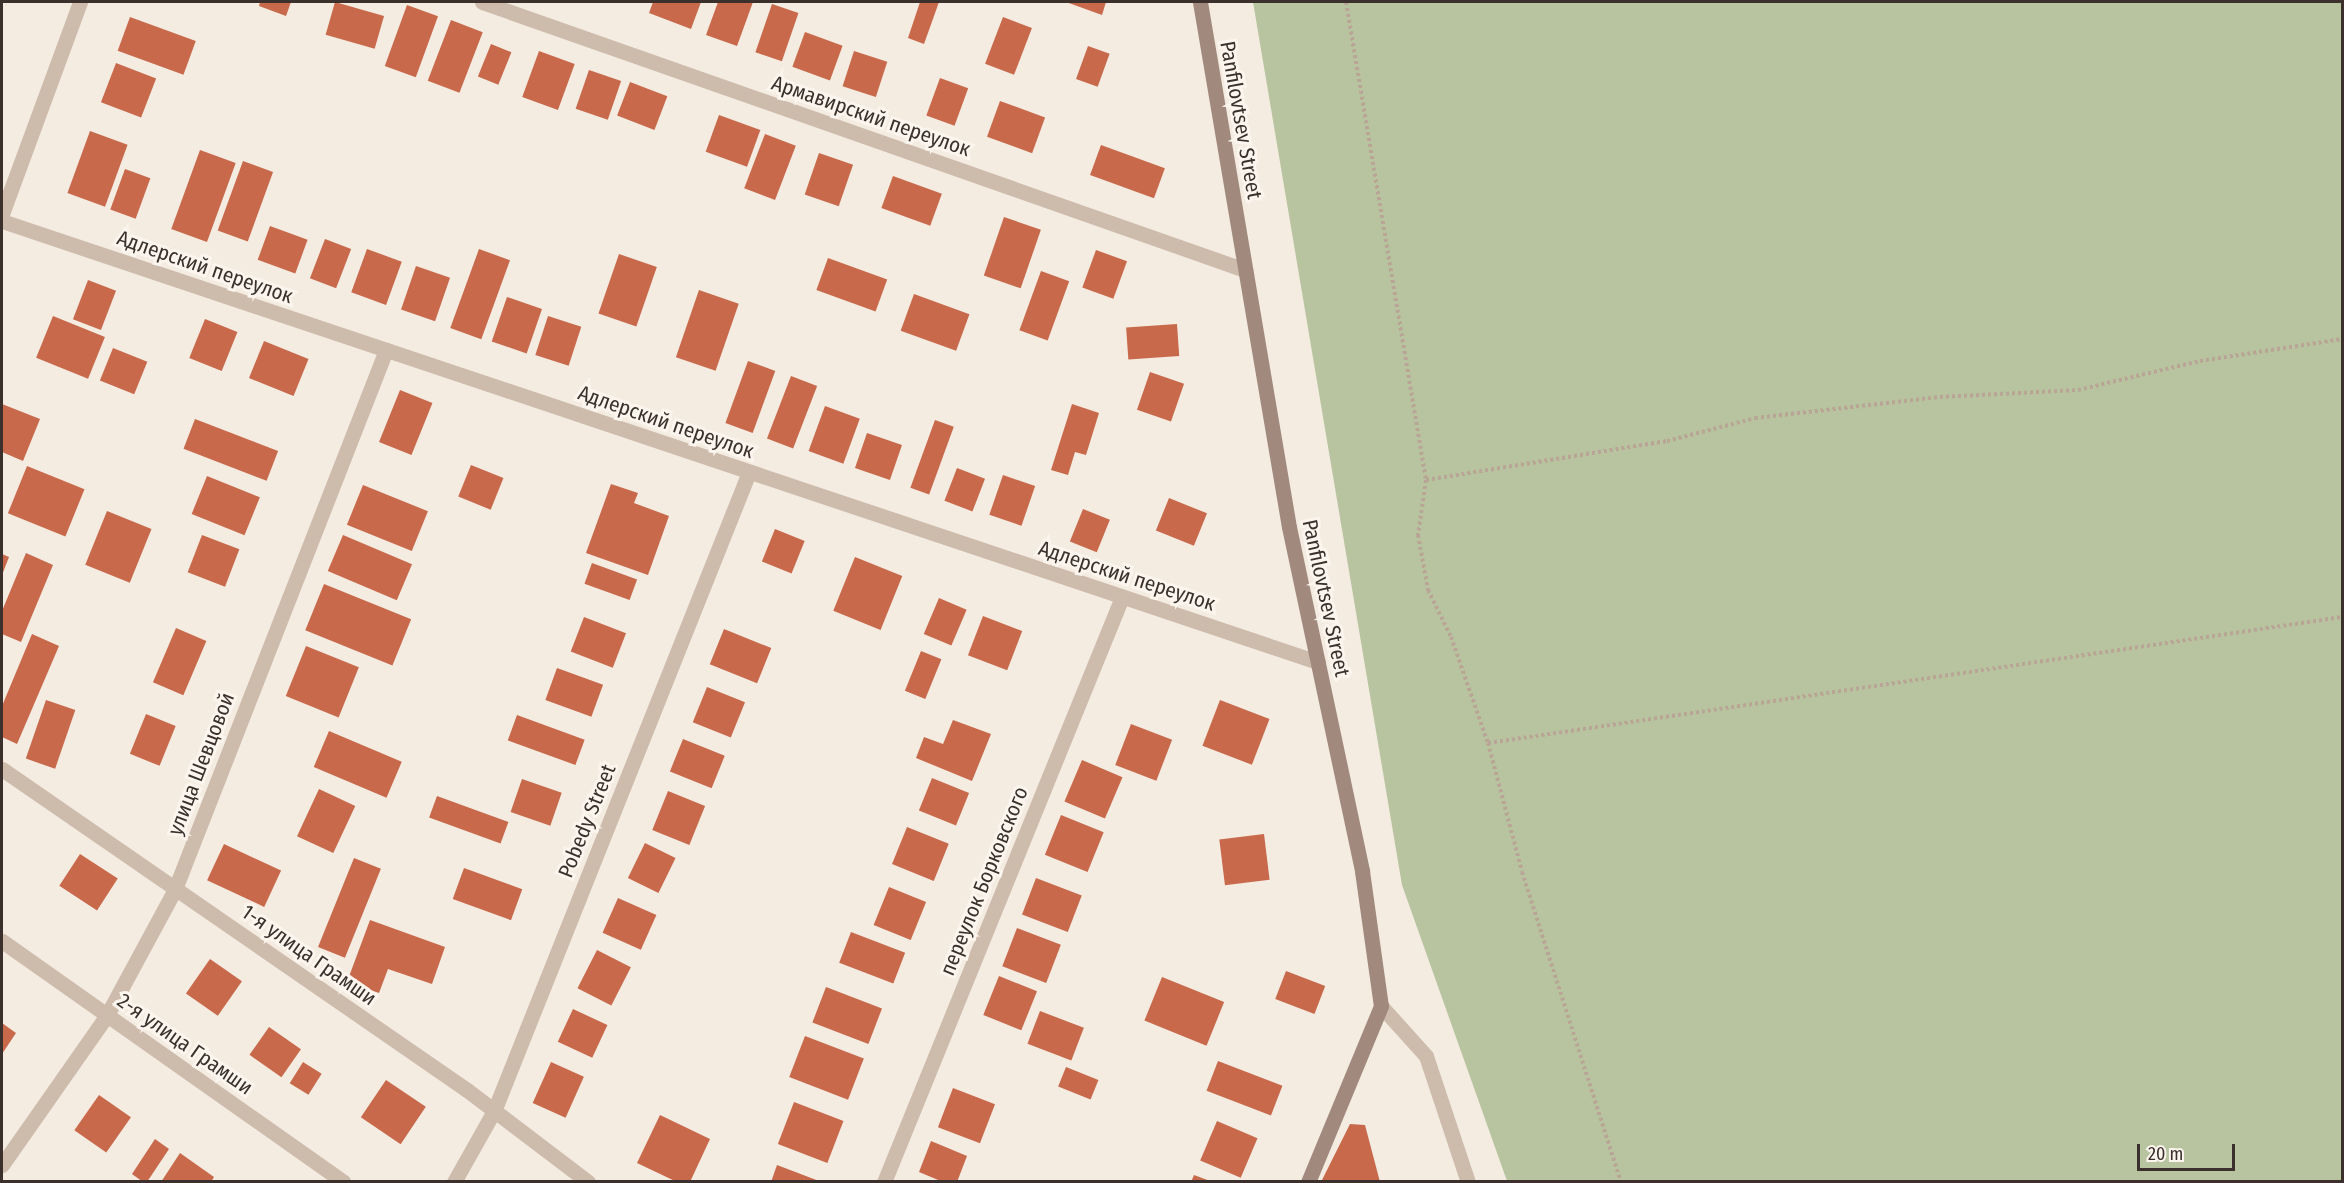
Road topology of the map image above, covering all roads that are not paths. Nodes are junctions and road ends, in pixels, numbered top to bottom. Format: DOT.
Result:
graph roads {
  1 [pos="80,2"];
  2 [pos="482,2"];
  3 [pos="1200,2"];
  4 [pos="2,214"];
  5 [pos="2,221"];
  6 [pos="1245,270"];
  7 [pos="386,350"];
  8 [pos="749,472"];
  9 [pos="1122,597"];
  10 [pos="1318,662"];
  11 [pos="2,770"];
  12 [pos="175,889"];
  13 [pos="2,941"];
  14 [pos="1381,1006"];
  15 [pos="107,1015"];
  16 [pos="494,1111"];
  17 [pos="2,1165"];
  18 [pos="344,1182"];
  19 [pos="454,1182"];
  20 [pos="588,1182"];
  21 [pos="884,1182"];
  22 [pos="1308,1182"];
  23 [pos="1468,1182"];
  1 -- 4 [label="street"];
  2 -- 6 [label="street, Армавирский переулок"];
  3 -- 6 [label="street, Panfilovtsev Street"];
  5 -- 7 [label="street, Адлерский переулок"];
  6 -- 10 [label="street, Panfilovtsev Street"];
  7 -- 8 [label="street, Адлерский переулок"];
  7 -- 12 [label="street, улица Шевцовой"];
  8 -- 9 [label="street, Адлерский переулок"];
  8 -- 16 [label="street, Pobedy Street"];
  9 -- 10 [label="street, Адлерский переулок"];
  9 -- 21 [label="street, переулок Борковского"];
  10 -- 14 [label="street, Panfilovtsev Street"];
  11 -- 12 [label="street, 1-я улица Грамши"];
  12 -- 15 [label="street, улица Шевцовой"];
  12 -- 16 [label="street, 1-я улица Грамши"];
  13 -- 15 [label="street, 2-я улица Грамши"];
  14 -- 22 [label="street"];
  14 -- 23 [label="street"];
  15 -- 17 [label="street, улица Шевцовой"];
  15 -- 18 [label="street, 2-я улица Грамши"];
  16 -- 19 [label="street, Pobedy Street"];
  16 -- 20 [label="street, 1-я улица Грамши"];
}
